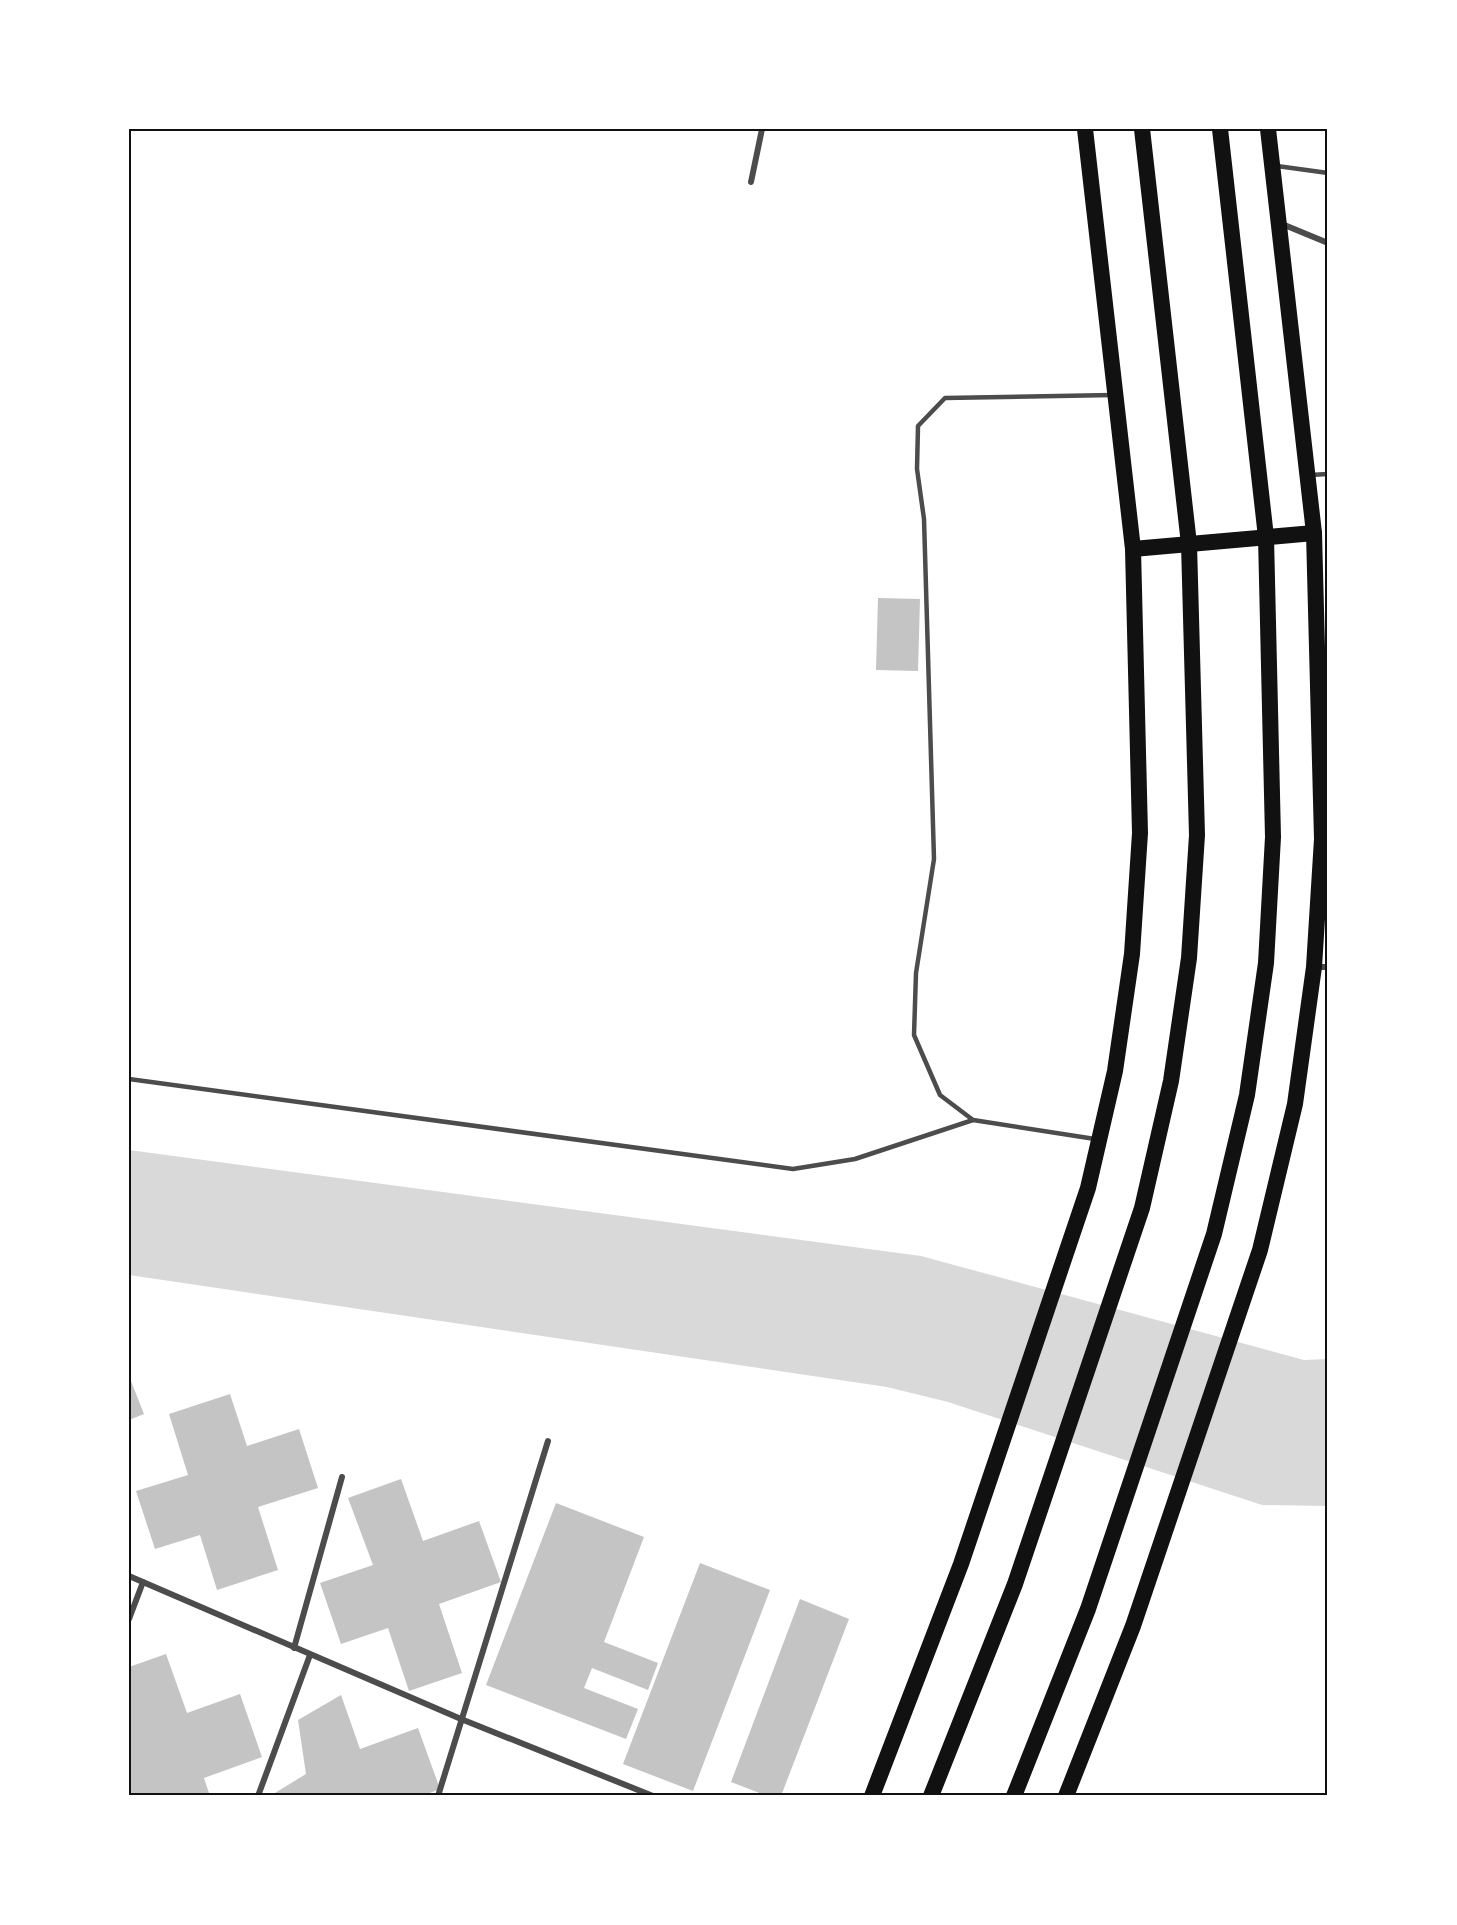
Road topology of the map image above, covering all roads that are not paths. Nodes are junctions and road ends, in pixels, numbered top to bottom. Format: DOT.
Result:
graph roads {
  1 [pos="762,129"];
  2 [pos="1085,129"];
  3 [pos="1143,129"];
  4 [pos="1220,129"];
  5 [pos="1268,129"];
  6 [pos="1272,165"];
  7 [pos="1328,173"];
  8 [pos="751,182"];
  9 [pos="1279,222"];
  10 [pos="1328,243"];
  11 [pos="1115,395"];
  12 [pos="1328,474"];
  13 [pos="1308,475"];
  14 [pos="1314,533"];
  15 [pos="1133,549"];
  16 [pos="1321,967"];
  17 [pos="129,1079"];
  18 [pos="973,1120"];
  19 [pos="1100,1139"];
  20 [pos="548,1442"];
  21 [pos="342,1477"];
  22 [pos="129,1576"];
  23 [pos="143,1582"];
  24 [pos="129,1619"];
  25 [pos="294,1648"];
  26 [pos="310,1654"];
  27 [pos="461,1719"];
  28 [pos="258,1796"];
  29 [pos="438,1796"];
  30 [pos="653,1796"];
  31 [pos="872,1796"];
  32 [pos="931,1796"];
  33 [pos="1014,1796"];
  34 [pos="1066,1796"];
  1 -- 8 [label="street"];
  2 -- 11 [label="highway"];
  3 -- 32 [label="highway"];
  4 -- 33 [label="highway"];
  5 -- 6 [label="highway"];
  6 -- 7 [label="lane"];
  6 -- 9 [label="highway"];
  9 -- 10 [label="street"];
  9 -- 13 [label="highway"];
  11 -- 15 [label="highway"];
  11 -- 18 [label="lane"];
  12 -- 13 [label="lane"];
  13 -- 14 [label="highway"];
  14 -- 15 [label="highway"];
  14 -- 16 [label="highway"];
  15 -- 19 [label="highway"];
  16 -- 34 [label="highway"];
  17 -- 18 [label="lane"];
  18 -- 19 [label="lane"];
  19 -- 31 [label="highway"];
  20 -- 27 [label="street"];
  21 -- 25 [label="street"];
  22 -- 23 [label="street"];
  23 -- 24 [label="street"];
  23 -- 25 [label="street"];
  25 -- 26 [label="street"];
  26 -- 27 [label="street"];
  26 -- 28 [label="street"];
  27 -- 29 [label="street"];
  27 -- 30 [label="street"];
}
